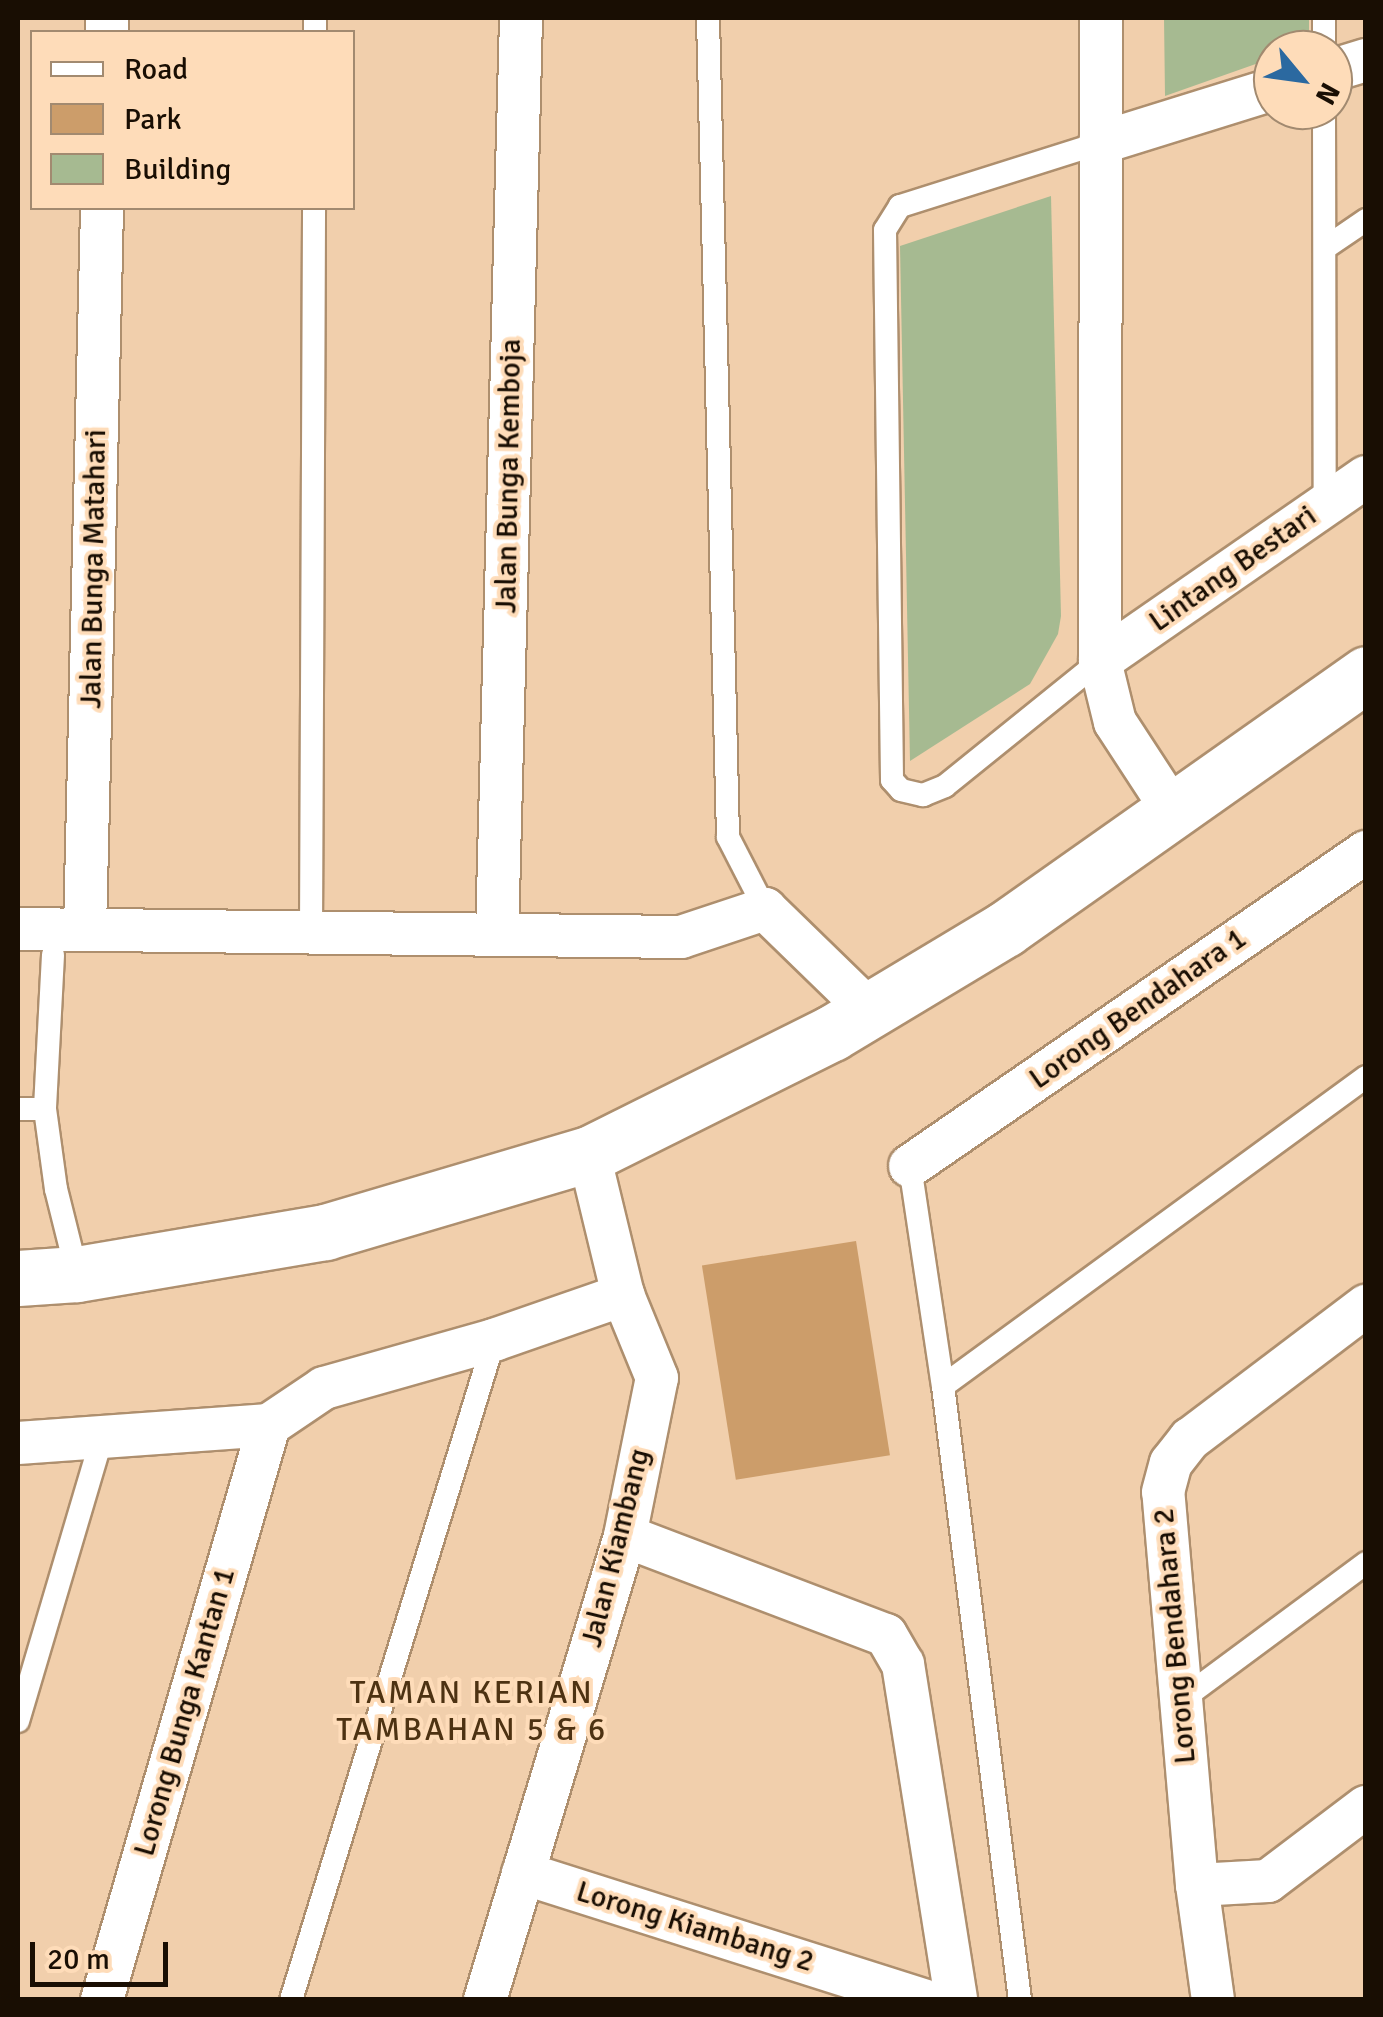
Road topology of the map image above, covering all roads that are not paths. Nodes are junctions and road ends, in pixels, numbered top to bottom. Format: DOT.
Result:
graph roads {
  1 [pos="521,18"];
  2 [pos="708,18"];
  3 [pos="1102,18"];
  4 [pos="1253,95"];
  5 [pos="1324,130"];
  6 [pos="1100,143"];
  7 [pos="102,210"];
  8 [pos="314,210"];
  9 [pos="1366,220"];
  10 [pos="1325,248"];
  11 [pos="1366,477"];
  12 [pos="1325,506"];
  13 [pos="1100,660"];
  14 [pos="1366,674"];
  15 [pos="1172,811"];
  16 [pos="1366,852"];
  17 [pos="765,909"];
  18 [pos="18,930"];
  19 [pos="311,933"];
  20 [pos="497,935"];
  21 [pos="69,943"];
  22 [pos="870,1011"];
  23 [pos="1366,1077"];
  24 [pos="18,1109"];
  25 [pos="46,1109"];
  26 [pos="590,1154"];
  27 [pos="910,1166"];
  28 [pos="77,1274"];
  29 [pos="18,1278"];
  30 [pos="623,1295"];
  31 [pos="1366,1306"];
  32 [pos="494,1340"];
  33 [pos="943,1386"];
  34 [pos="268,1425"];
  35 [pos="102,1437"];
  36 [pos="18,1443"];
  37 [pos="625,1536"];
  38 [pos="1366,1562"];
  39 [pos="1181,1700"];
  40 [pos="18,1722"];
  41 [pos="1366,1807"];
  42 [pos="523,1873"];
  43 [pos="1197,1886"];
  44 [pos="102,2000"];
  45 [pos="291,2000"];
  46 [pos="485,2000"];
  47 [pos="924,2000"];
  48 [pos="956,2000"];
  49 [pos="1020,2000"];
  50 [pos="1213,2000"];
  1 -- 20 [label="street, Jalan Bunga Kemboja"];
  2 -- 17 [label="lane"];
  3 -- 6 [label="street"];
  4 -- 6 [label="street"];
  5 -- 10 [label="lane"];
  6 -- 13 [label="street"];
  6 -- 13 [label="lane"];
  7 -- 21 [label="street, Jalan Bunga Matahari"];
  8 -- 19 [label="lane"];
  9 -- 10 [label="lane"];
  10 -- 12 [label="lane"];
  11 -- 12 [label="street, Lintang Bestari"];
  12 -- 13 [label="street, Lintang Bestari"];
  13 -- 15 [label="street"];
  14 -- 15 [label="street"];
  15 -- 22 [label="street"];
  16 -- 27 [label="street, Lorong Bendahara 1"];
  17 -- 20 [label="street"];
  17 -- 22 [label="street"];
  18 -- 21 [label="street"];
  19 -- 20 [label="street"];
  19 -- 21 [label="street"];
  21 -- 25 [label="lane"];
  22 -- 26 [label="street"];
  23 -- 33 [label="lane"];
  24 -- 25 [label="lane"];
  25 -- 28 [label="lane"];
  26 -- 28 [label="street"];
  26 -- 30 [label="street, Jalan Kiambang"];
  27 -- 33 [label="lane"];
  28 -- 29 [label="street"];
  30 -- 32 [label="street"];
  30 -- 37 [label="street, Jalan Kiambang"];
  31 -- 39 [label="street, Lorong Bendahara 2"];
  32 -- 34 [label="street"];
  32 -- 45 [label="lane"];
  33 -- 49 [label="lane"];
  34 -- 35 [label="street"];
  34 -- 44 [label="street, Lorong Bunga Kantan 1"];
  35 -- 36 [label="street"];
  35 -- 40 [label="lane"];
  37 -- 42 [label="street, Jalan Kiambang"];
  37 -- 48 [label="street"];
  38 -- 39 [label="lane"];
  39 -- 43 [label="street, Lorong Bendahara 2"];
  41 -- 43 [label="street"];
  42 -- 46 [label="street, Jalan Kiambang"];
  42 -- 47 [label="street, Lorong Kiambang 2"];
  43 -- 50 [label="street, Lorong Bendahara 2"];
}
